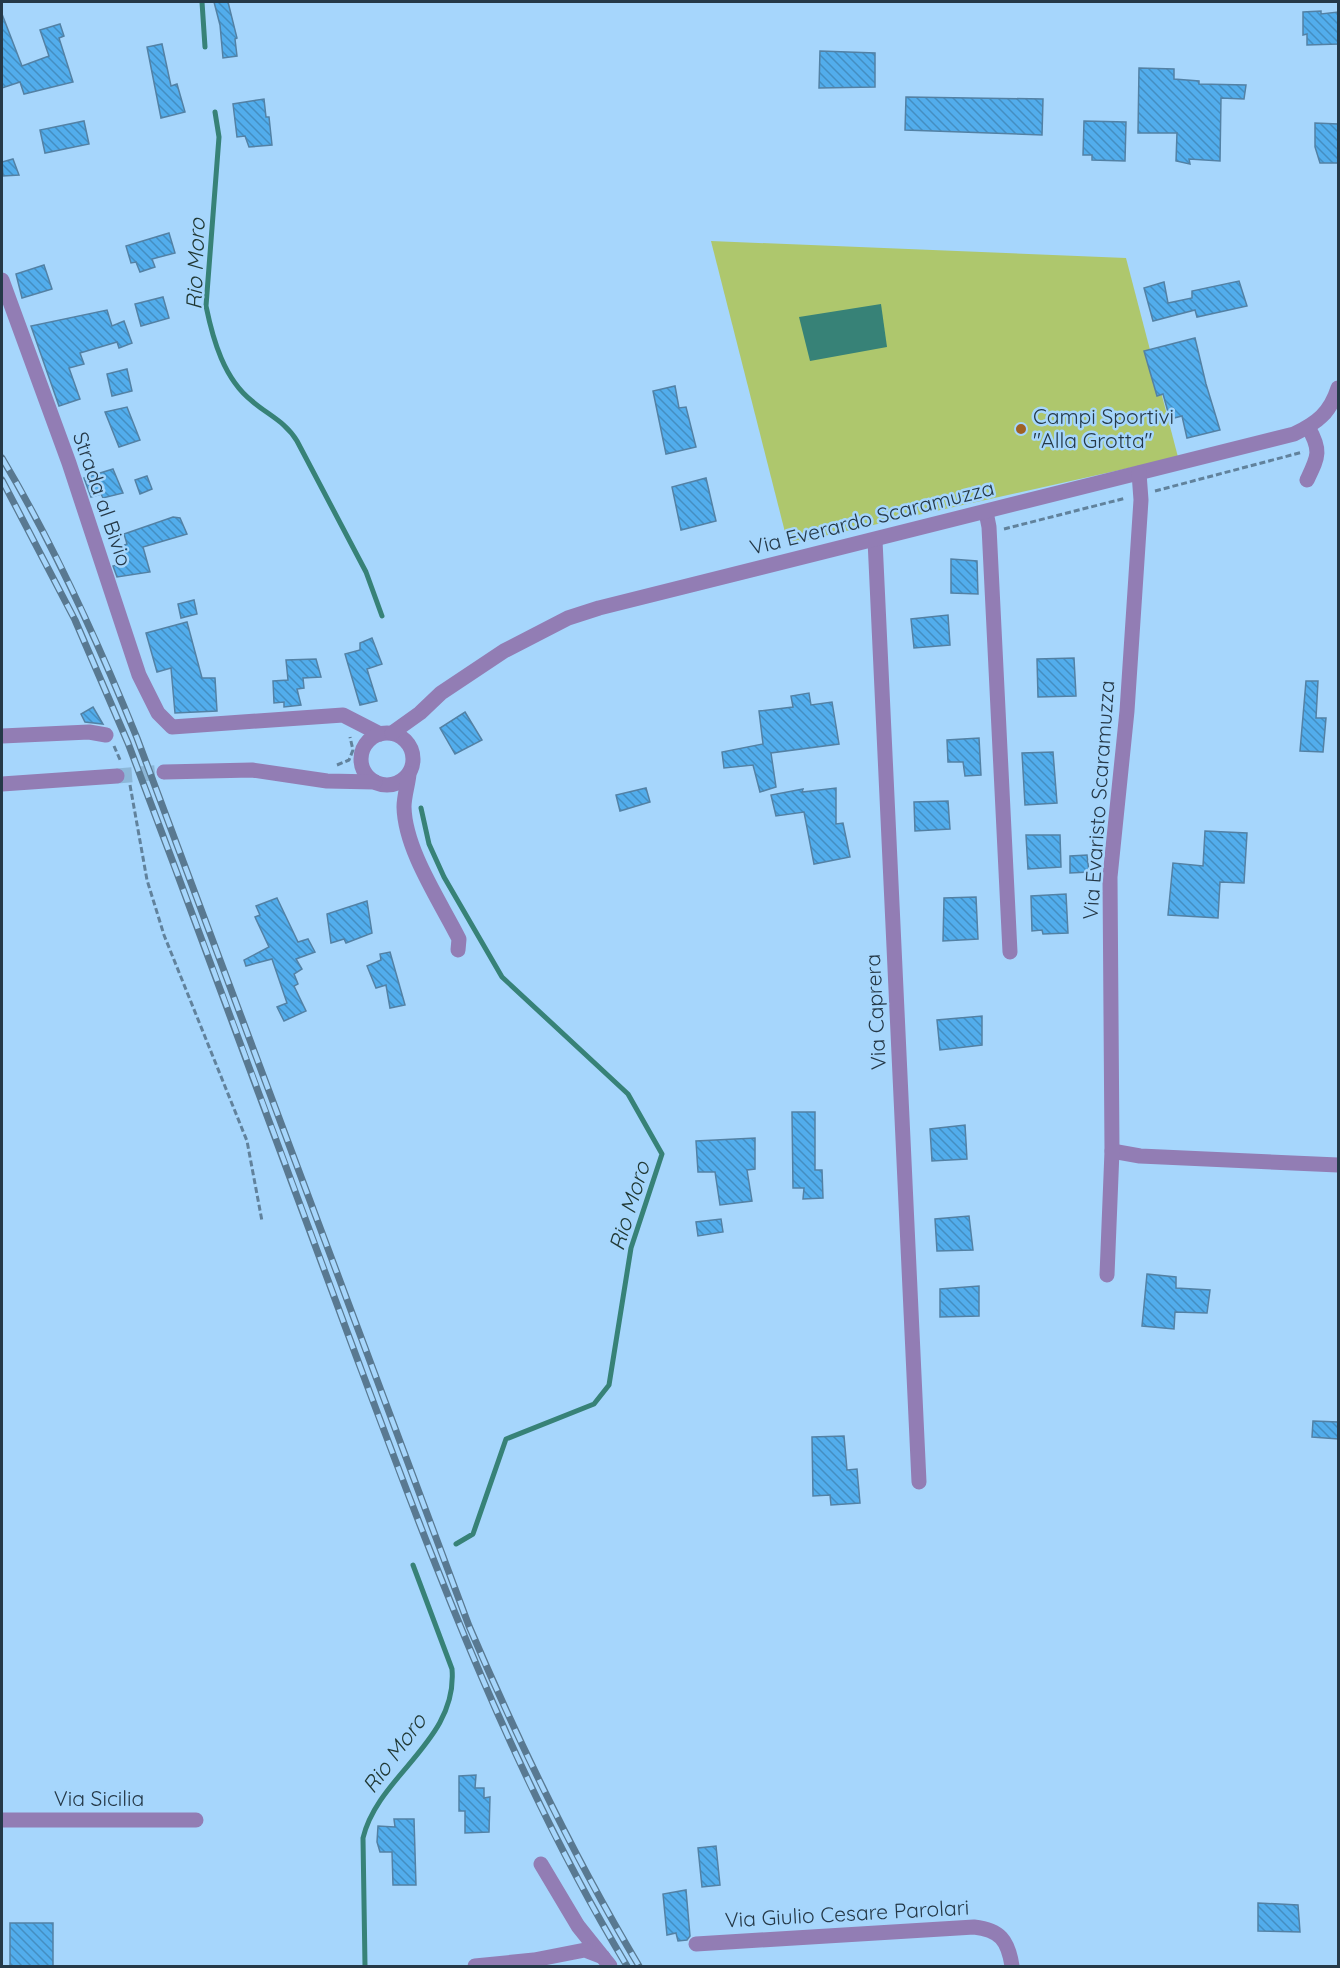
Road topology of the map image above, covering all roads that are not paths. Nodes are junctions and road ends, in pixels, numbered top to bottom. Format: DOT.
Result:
graph roads {
  1 [pos="2,280"];
  2 [pos="1338,388"];
  3 [pos="1308,428"];
  4 [pos="1139,473"];
  5 [pos="1307,480"];
  6 [pos="986,512"];
  7 [pos="875,540"];
  8 [pos="420,713"];
  9 [pos="332,717"];
  10 [pos="386,734"];
  11 [pos="106,735"];
  12 [pos="2,736"];
  13 [pos="410,746"];
  14 [pos="363,752"];
  15 [pos="164,772"];
  16 [pos="409,774"];
  17 [pos="117,776"];
  18 [pos="340,781"];
  19 [pos="2,784"];
  20 [pos="382,784"];
  21 [pos="404,807"];
  22 [pos="458,950"];
  23 [pos="1010,951"];
  24 [pos="1112,1151"];
  25 [pos="1338,1166"];
  26 [pos="1107,1275"];
  27 [pos="919,1482"];
  28 [pos="2,1820"];
  29 [pos="196,1820"];
  30 [pos="541,1864"];
  31 [pos="696,1944"];
  32 [pos="606,1962"];
  33 [pos="475,1966"];
  34 [pos="1012,1966"];
  1 -- 9 [label="street, Strada al Bivio"];
  2 -- 3 [label="street, Via Everardo Scaramuzza"];
  3 -- 4 [label="street, Via Everardo Scaramuzza"];
  3 -- 5 [label="street"];
  4 -- 6 [label="street, Via Everardo Scaramuzza"];
  4 -- 24 [label="street, Via Evaristo Scaramuzza"];
  6 -- 7 [label="street, Via Everardo Scaramuzza"];
  6 -- 23 [label="street"];
  7 -- 8 [label="street, Via Everardo Scaramuzza"];
  7 -- 27 [label="street, Via Caprera"];
  8 -- 10 [label="street"];
  8 -- 13 [label="street"];
  9 -- 10 [label="street"];
  9 -- 14 [label="street"];
  10 -- 13 [label="street"];
  10 -- 14 [label="street"];
  11 -- 12 [label="street"];
  13 -- 16 [label="street"];
  14 -- 18 [label="street"];
  14 -- 20 [label="street"];
  15 -- 18 [label="street"];
  16 -- 20 [label="street"];
  16 -- 21 [label="street"];
  17 -- 19 [label="street"];
  18 -- 20 [label="street"];
  20 -- 21 [label="street"];
  21 -- 22 [label="street"];
  24 -- 25 [label="street"];
  24 -- 26 [label="street, Via Evaristo Scaramuzza"];
  28 -- 29 [label="street, Via Sicilia"];
  30 -- 32 [label="street"];
  31 -- 34 [label="street, Via Giulio Cesare Parolari"];
  32 -- 33 [label="street"];
}
